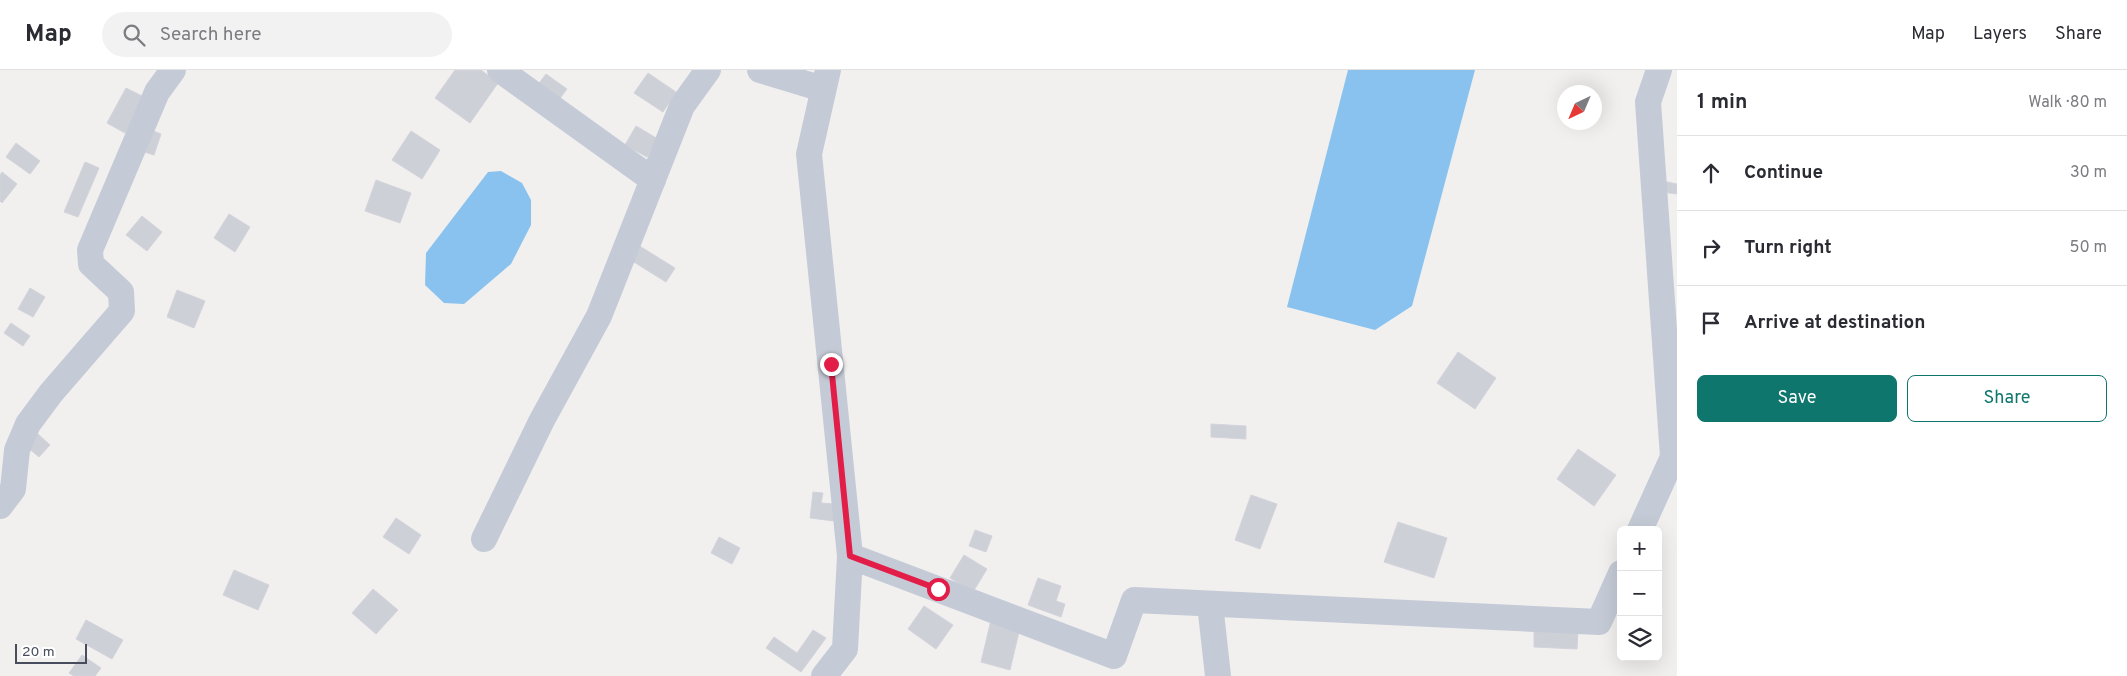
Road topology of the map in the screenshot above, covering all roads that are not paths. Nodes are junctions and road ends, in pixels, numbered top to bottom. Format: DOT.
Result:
graph roads {
  1 [pos="173,70"];
  2 [pos="500,70"];
  3 [pos="708,70"];
  4 [pos="760,70"];
  5 [pos="1659,70"];
  6 [pos="825,80"];
  7 [pos="653,180"];
  8 [pos="0,506"];
  9 [pos="1642,526"];
  10 [pos="484,539"];
  11 [pos="850,556"];
  12 [pos="1617,582"];
  13 [pos="1210,604"];
  14 [pos="824,676"];
  15 [pos="1218,676"];
  1 -- 8 [label="street"];
  2 -- 7 [label="street"];
  3 -- 7 [label="street"];
  4 -- 6 [label="street"];
  5 -- 9 [label="street"];
  6 -- 11 [label="street"];
  7 -- 10 [label="street"];
  11 -- 13 [label="street"];
  11 -- 14 [label="street"];
  12 -- 13 [label="street"];
  13 -- 15 [label="street"];
}
